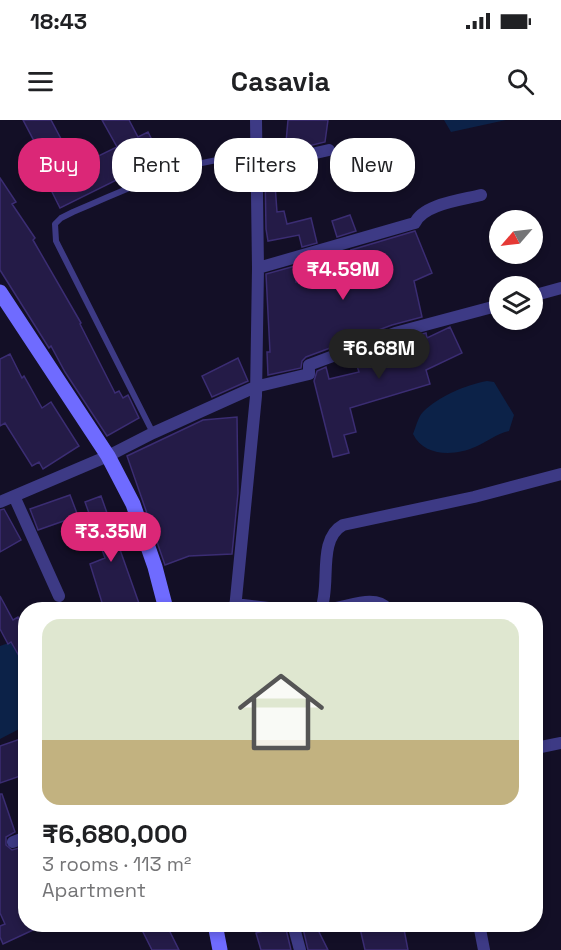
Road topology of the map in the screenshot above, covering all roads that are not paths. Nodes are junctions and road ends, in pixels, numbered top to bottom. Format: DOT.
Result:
graph roads {
  1 [pos="256,120"];
  2 [pos="256,138"];
  3 [pos="329,150"];
  4 [pos="318,152"];
  5 [pos="214,162"];
  6 [pos="257,192"];
  7 [pos="481,195"];
  8 [pos="258,268"];
  9 [pos="561,288"];
  10 [pos="0,292"];
  11 [pos="543,293"];
  12 [pos="489,308"];
  13 [pos="255,387"];
  14 [pos="153,433"];
  15 [pos="108,456"];
  16 [pos="561,474"];
  17 [pos="14,496"];
  18 [pos="0,502"];
  19 [pos="59,596"];
  20 [pos="164,602"];
  21 [pos="236,602"];
  22 [pos="322,602"];
  23 [pos="561,743"];
  24 [pos="543,747"];
  25 [pos="18,840"];
  26 [pos="13,842"];
  27 [pos="217,932"];
  28 [pos="295,932"];
  29 [pos="481,932"];
  30 [pos="220,950"];
  31 [pos="300,950"];
  32 [pos="484,950"];
  1 -- 2 [label="street"];
  3 -- 4 [label="street"];
  5 -- 14 [label="lane"];
  6 -- 8 [label="street"];
  7 -- 8 [label="street"];
  8 -- 13 [label="street"];
  9 -- 11 [label="street"];
  10 -- 15 [label="street"];
  12 -- 13 [label="street"];
  13 -- 14 [label="street"];
  13 -- 21 [label="street"];
  14 -- 15 [label="street"];
  15 -- 17 [label="street"];
  15 -- 20 [label="street"];
  16 -- 22 [label="street"];
  17 -- 18 [label="street"];
  17 -- 19 [label="street"];
  23 -- 24 [label="street"];
  25 -- 26 [label="street"];
  27 -- 30 [label="street"];
  28 -- 31 [label="street"];
  29 -- 32 [label="street"];
}
